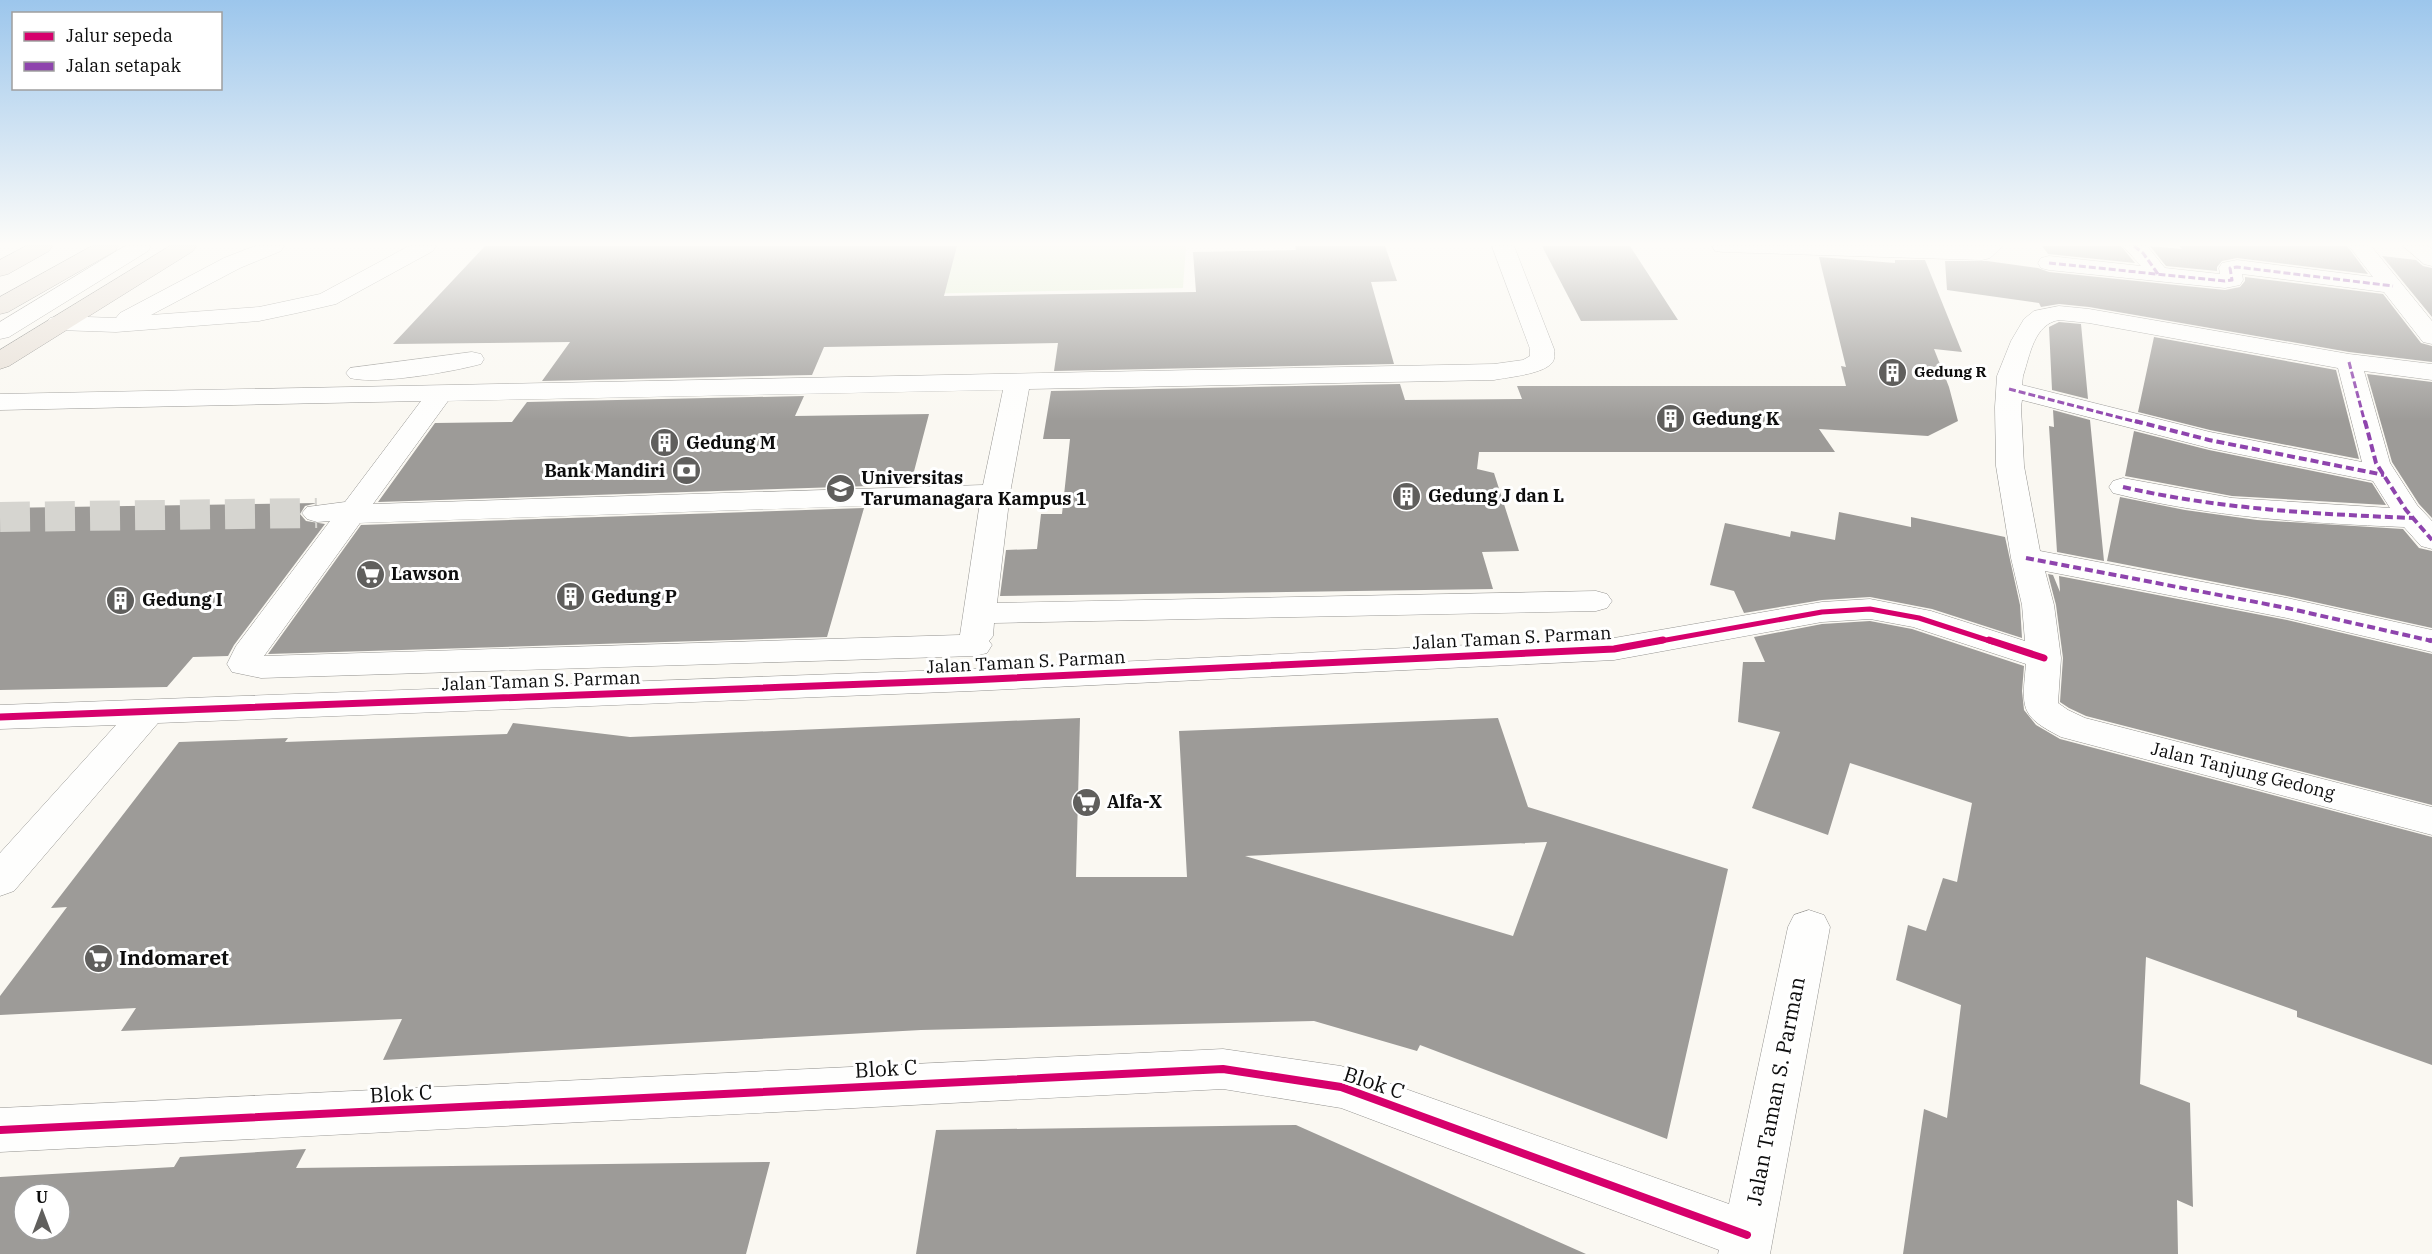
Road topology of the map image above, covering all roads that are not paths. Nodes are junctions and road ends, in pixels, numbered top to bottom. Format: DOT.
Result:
graph roads {
  1 [pos="45,305"];
  2 [pos="88,305"];
  3 [pos="154,305"];
  4 [pos="303,305"];
  5 [pos="1525,305"];
  6 [pos="2407,305"];
  7 [pos="58,323"];
  8 [pos="116,325"];
  9 [pos="0,332"];
  10 [pos="2432,337"];
  11 [pos="472,358"];
  12 [pos="0,361"];
  13 [pos="2349,362"];
  14 [pos="2432,372"];
  15 [pos="0,379"];
  16 [pos="1017,380"];
  17 [pos="2009,388"];
  18 [pos="441,392"];
  19 [pos="0,402"];
  20 [pos="2384,475"];
  21 [pos="2123,487"];
  22 [pos="996,493"];
  23 [pos="354,512"];
  24 [pos="316,513"];
  25 [pos="2423,529"];
  26 [pos="2026,558"];
  27 [pos="1596,601"];
  28 [pos="977,629"];
  29 [pos="2432,640"];
  30 [pos="2044,658"];
  31 [pos="971,680"];
  32 [pos="149,710"];
  33 [pos="0,717"];
  34 [pos="2432,820"];
  35 [pos="0,880"];
  36 [pos="1809,927"];
  37 [pos="0,1130"];
  38 [pos="1745,1244"];
  1 -- 9 [label="street"];
  2 -- 7 [label="highway"];
  3 -- 8 [label="street"];
  4 -- 8 [label="street"];
  5 -- 16 [label="street"];
  6 -- 10 [label="street"];
  7 -- 8 [label="street"];
  7 -- 12 [label="highway"];
  11 -- 15 [label="street"];
  13 -- 14 [label="street"];
  13 -- 17 [label="street"];
  13 -- 20 [label="street"];
  16 -- 18 [label="street"];
  16 -- 22 [label="street"];
  17 -- 20 [label="street"];
  17 -- 26 [label="street"];
  18 -- 19 [label="street"];
  18 -- 23 [label="street"];
  20 -- 25 [label="street"];
  21 -- 25 [label="street"];
  22 -- 23 [label="street"];
  22 -- 28 [label="street"];
  23 -- 24 [label="street"];
  23 -- 28 [label="street"];
  26 -- 29 [label="street"];
  26 -- 30 [label="street"];
  27 -- 28 [label="street"];
  28 -- 31 [label="street"];
  30 -- 31 [label="street, Jalan Taman S. Parman"];
  30 -- 34 [label="street, Jalan Tanjung Gedong"];
  31 -- 32 [label="street, Jalan Taman S. Parman"];
  32 -- 33 [label="street, Jalan Taman S. Parman"];
  32 -- 35 [label="street"];
  36 -- 38 [label="street, Jalan Taman S. Parman"];
  37 -- 38 [label="street, Blok C"];
}
